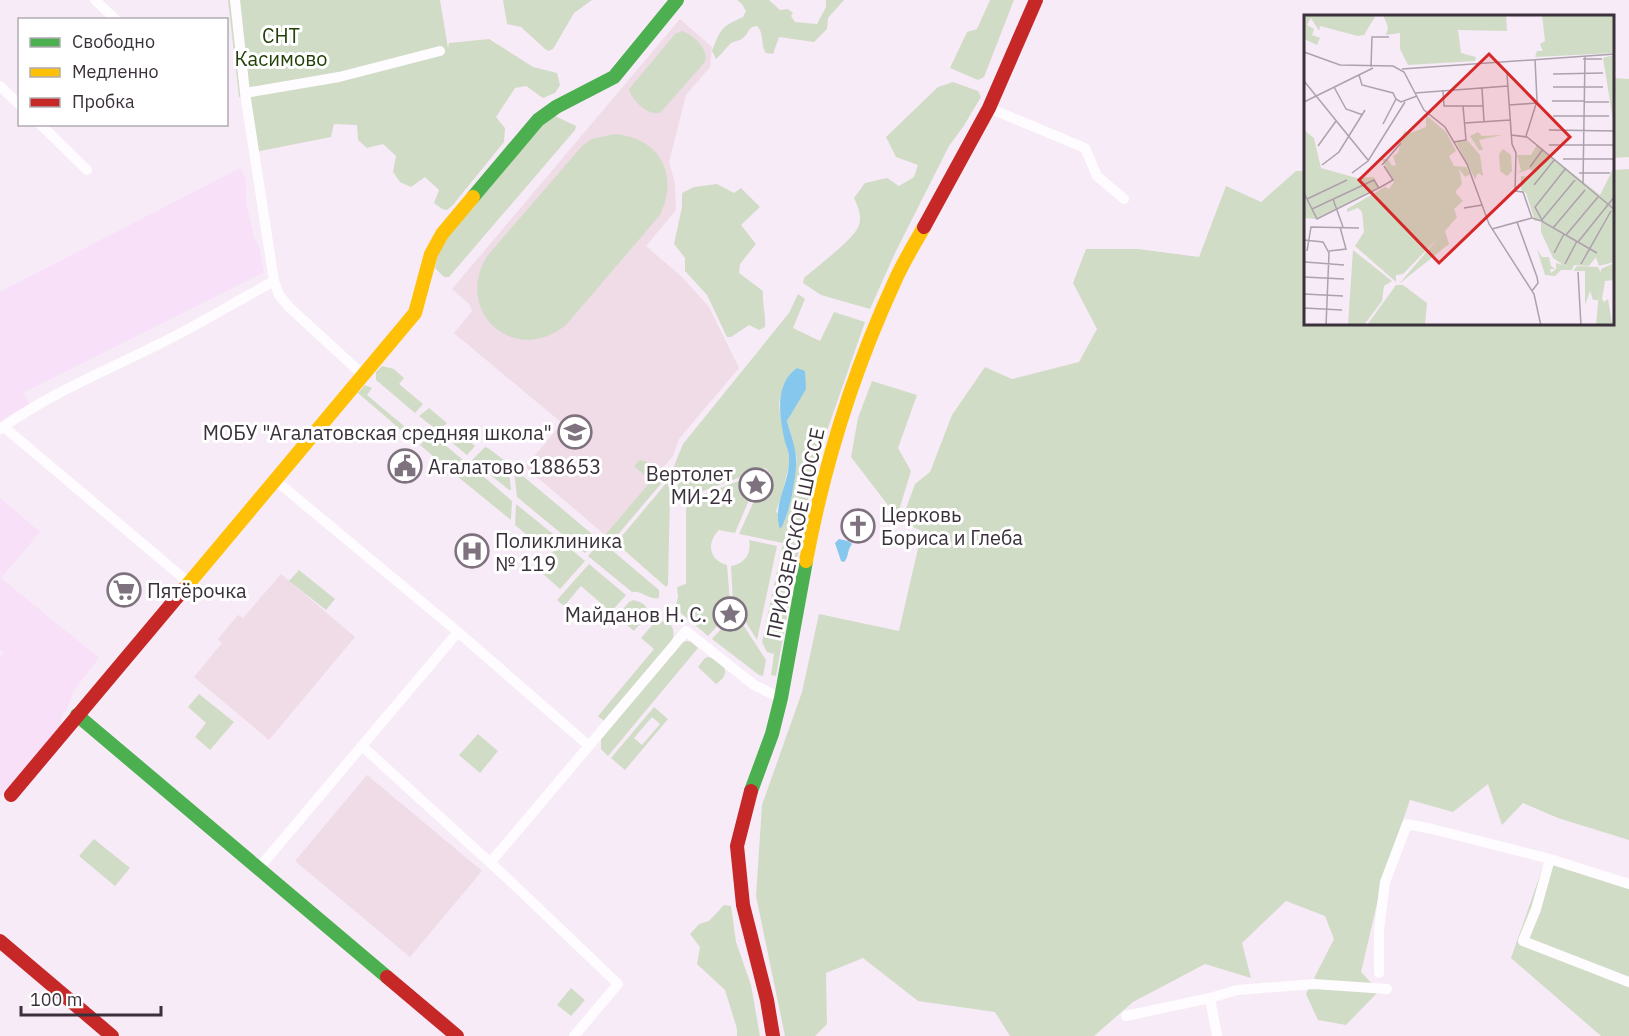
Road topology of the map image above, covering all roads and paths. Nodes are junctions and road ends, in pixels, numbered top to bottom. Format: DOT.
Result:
graph roads {
  1 [pos="95,0"];
  2 [pos="235,0"];
  3 [pos="677,0"];
  4 [pos="1036,0"];
  5 [pos="114,18"];
  6 [pos="440,51"];
  7 [pos="0,86"];
  8 [pos="245,93"];
  9 [pos="18,103"];
  10 [pos="989,108"];
  11 [pos="42,126"];
  12 [pos="87,170"];
  13 [pos="1124,199"];
  14 [pos="274,281"];
  15 [pos="363,375"];
  16 [pos="2,428"];
  17 [pos="274,480"];
  18 [pos="188,582"];
  19 [pos="458,632"];
  20 [pos="781,698"];
  21 [pos="77,715"];
  22 [pos="362,746"];
  23 [pos="589,746"];
  24 [pos="11,795"];
  25 [pos="1550,859"];
  26 [pos="490,863"];
  27 [pos="259,868"];
  28 [pos="1629,884"];
  29 [pos="0,941"];
  30 [pos="1379,973"];
  31 [pos="1629,982"];
  32 [pos="1387,989"];
  33 [pos="1210,998"];
  34 [pos="1126,1016"];
  35 [pos="111,1036"];
  36 [pos="457,1036"];
  37 [pos="574,1036"];
  38 [pos="773,1036"];
  39 [pos="1217,1036"];
  1 -- 5 [label="street"];
  2 -- 8 [label="street"];
  3 -- 15 [label="street"];
  4 -- 10 [label="street, ПРИОЗЕРСКОЕ ШОССЕ"];
  6 -- 8 [label="street"];
  7 -- 9 [label="street"];
  8 -- 14 [label="street"];
  10 -- 13 [label="street"];
  10 -- 20 [label="street, ПРИОЗЕРСКОЕ ШОССЕ"];
  11 -- 12 [label="street"];
  14 -- 15 [label="street"];
  14 -- 16 [label="street"];
  15 -- 17 [label="street"];
  16 -- 18 [label="street"];
  17 -- 18 [label="street"];
  17 -- 19 [label="street"];
  18 -- 21 [label="street"];
  19 -- 22 [label="street"];
  19 -- 23 [label="street"];
  20 -- 23 [label="street"];
  20 -- 38 [label="street, ПРИОЗЕРСКОЕ ШОССЕ"];
  21 -- 24 [label="street"];
  21 -- 27 [label="street"];
  22 -- 26 [label="street"];
  22 -- 27 [label="street"];
  23 -- 26 [label="street"];
  25 -- 28 [label="street"];
  25 -- 30 [label="street"];
  25 -- 31 [label="street"];
  26 -- 37 [label="street"];
  27 -- 36 [label="street"];
  29 -- 35 [label="street"];
  32 -- 33 [label="street"];
  33 -- 34 [label="street"];
  33 -- 39 [label="street"];
}
